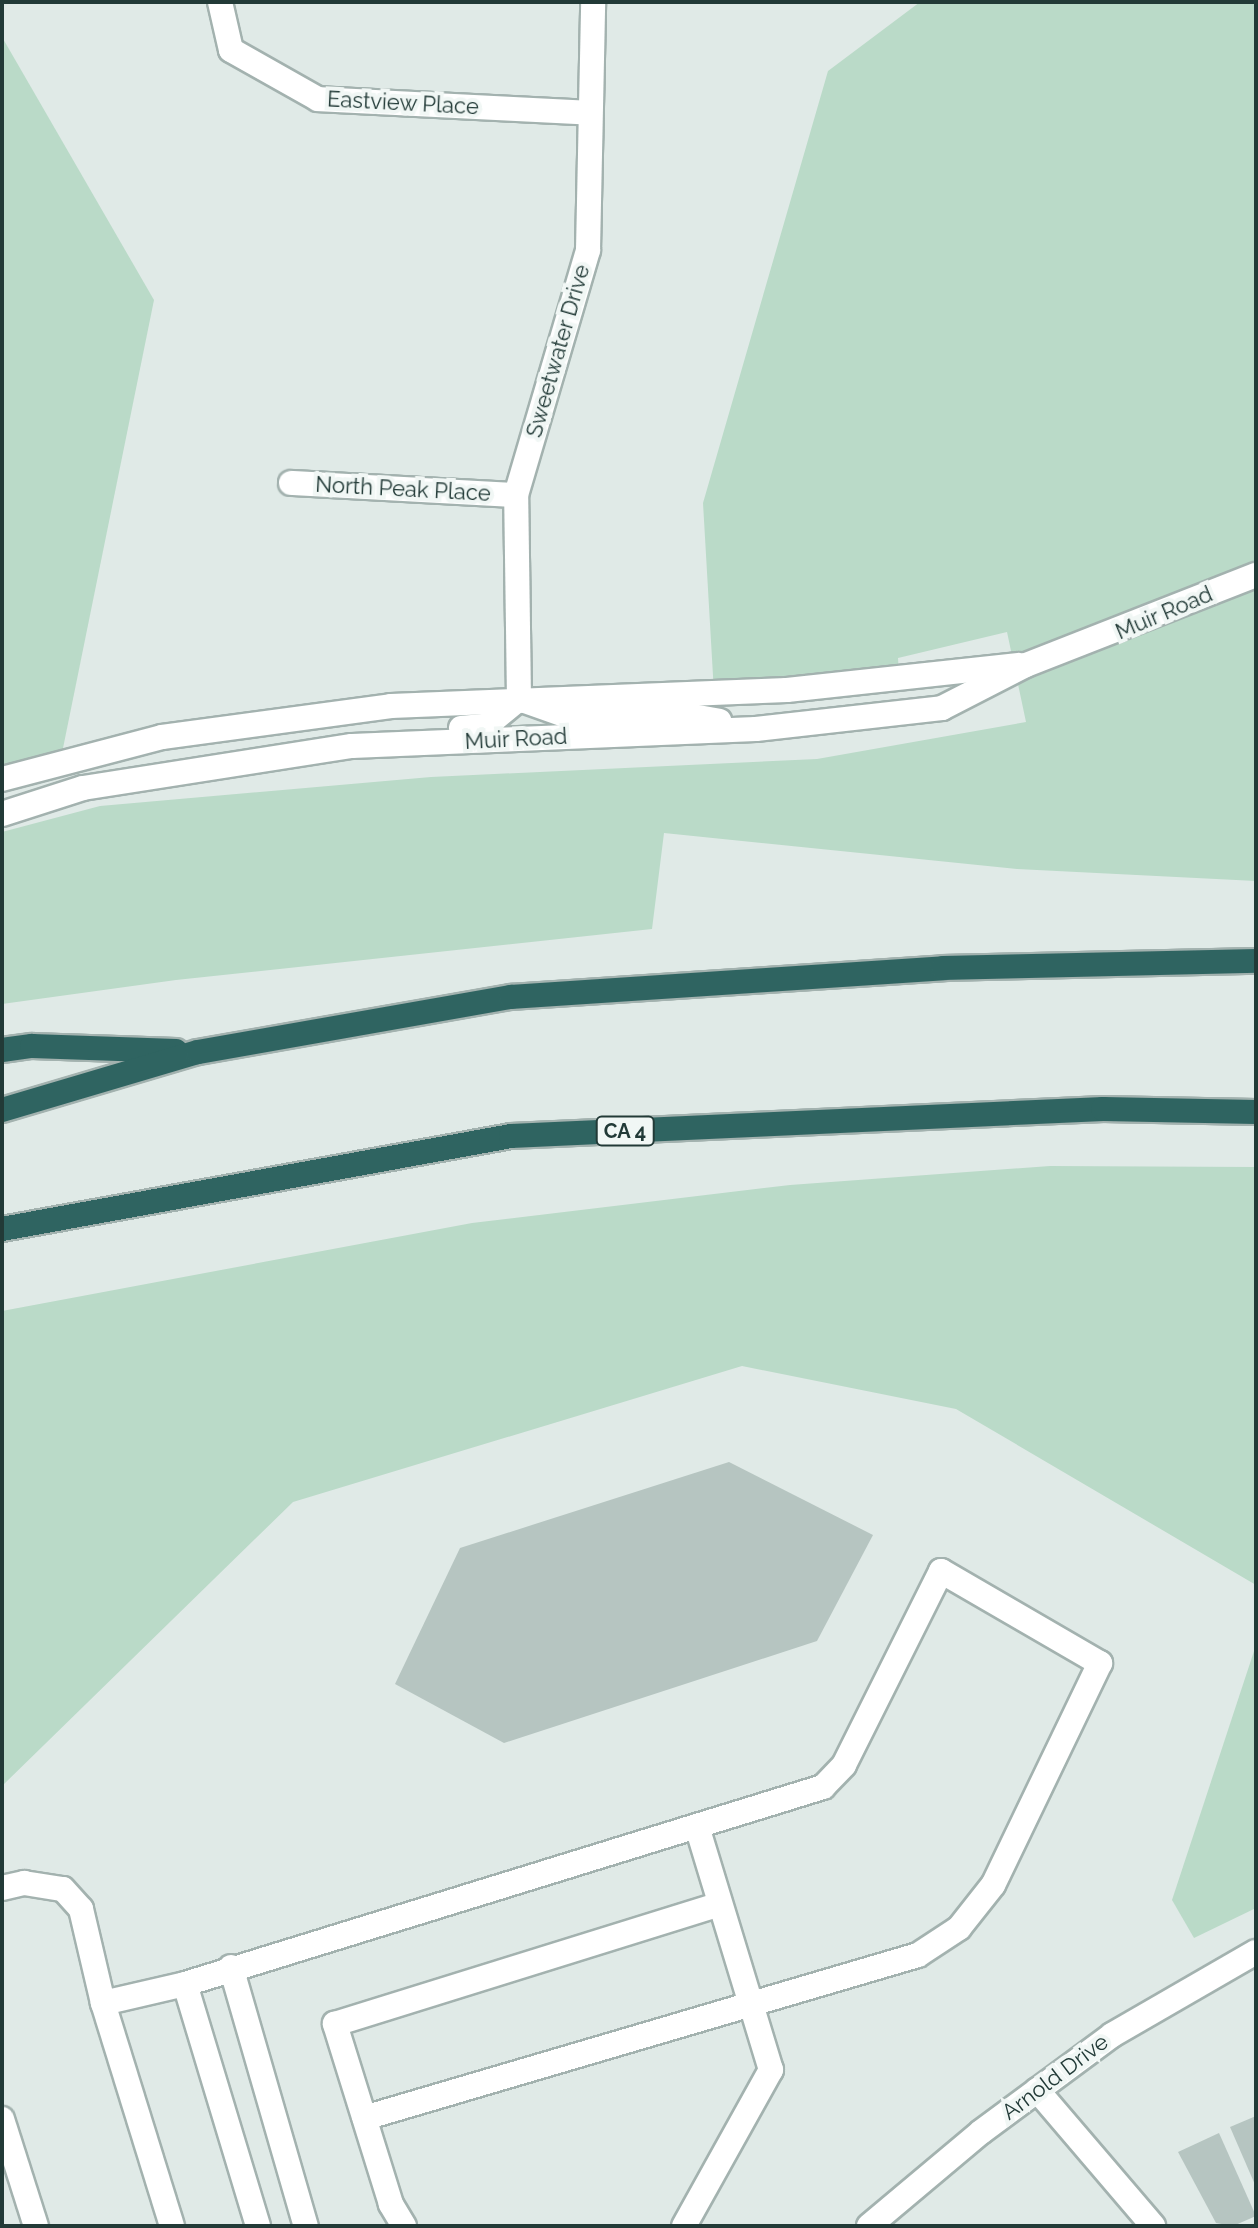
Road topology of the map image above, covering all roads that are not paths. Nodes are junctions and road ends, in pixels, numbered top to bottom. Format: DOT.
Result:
graph roads {
  1 [pos="220,2"];
  2 [pos="593,2"];
  3 [pos="590,113"];
  4 [pos="291,483"];
  5 [pos="516,495"];
  6 [pos="1256,575"];
  7 [pos="1026,665"];
  8 [pos="519,699"];
  9 [pos="756,729"];
  10 [pos="352,746"];
  11 [pos="2,779"];
  12 [pos="2,814"];
  13 [pos="1256,961"];
  14 [pos="2,1050"];
  15 [pos="198,1052"];
  16 [pos="2,1110"];
  17 [pos="1256,1112"];
  18 [pos="2,1229"];
  19 [pos="697,1826"];
  20 [pos="2,1888"];
  21 [pos="720,1904"];
  22 [pos="1256,1952"];
  23 [pos="231,1967"];
  24 [pos="185,1984"];
  25 [pos="103,2003"];
  26 [pos="751,2004"];
  27 [pos="1037,2090"];
  28 [pos="364,2118"];
  29 [pos="2,2119"];
  30 [pos="36,2226"];
  31 [pos="172,2226"];
  32 [pos="258,2226"];
  33 [pos="306,2226"];
  34 [pos="404,2226"];
  35 [pos="684,2226"];
  36 [pos="869,2226"];
  37 [pos="1153,2226"];
  1 -- 3 [label="street, Eastview Place"];
  2 -- 3 [label="street, Sweetwater Drive"];
  3 -- 5 [label="street, Sweetwater Drive"];
  4 -- 5 [label="street, North Peak Place"];
  5 -- 8 [label="street, Sweetwater Drive"];
  6 -- 7 [label="street, Muir Road"];
  7 -- 8 [label="street, Muir Road"];
  7 -- 9 [label="street, Muir Road"];
  8 -- 9 [label="street"];
  8 -- 10 [label="street"];
  8 -- 11 [label="street, Muir Road"];
  9 -- 10 [label="street, Muir Road"];
  10 -- 12 [label="street, Muir Road"];
  13 -- 15 [label="highway"];
  14 -- 15 [label="highway"];
  15 -- 16 [label="highway"];
  17 -- 18 [label="highway, CA 4"];
  19 -- 21 [label="street"];
  19 -- 23 [label="street"];
  19 -- 26 [label="street"];
  20 -- 25 [label="street"];
  21 -- 26 [label="street"];
  21 -- 28 [label="street"];
  22 -- 27 [label="street, Arnold Drive"];
  23 -- 24 [label="street"];
  23 -- 33 [label="street"];
  24 -- 25 [label="street"];
  24 -- 32 [label="street"];
  25 -- 31 [label="street"];
  26 -- 28 [label="street"];
  26 -- 35 [label="street"];
  27 -- 36 [label="street, Arnold Drive"];
  27 -- 37 [label="street"];
  28 -- 34 [label="street"];
  29 -- 30 [label="street"];
}
